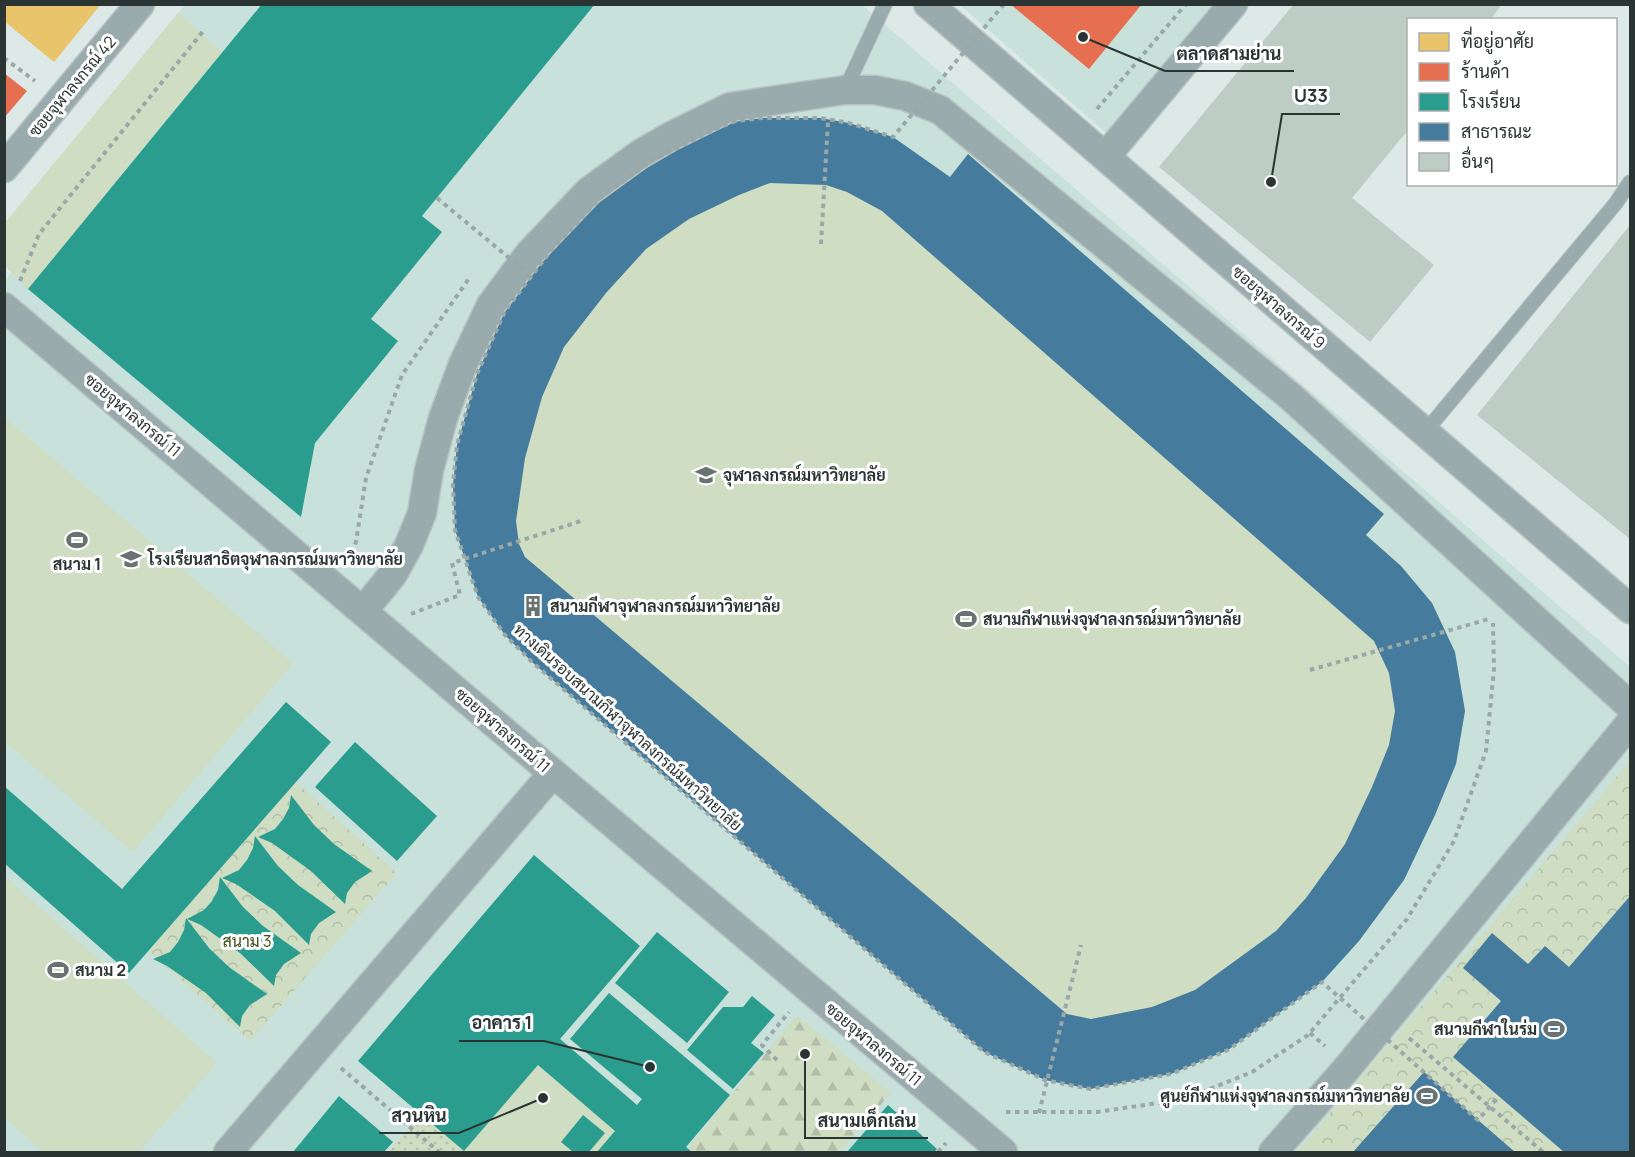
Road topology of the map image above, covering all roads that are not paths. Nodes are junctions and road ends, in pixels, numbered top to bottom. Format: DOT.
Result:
graph roads {
  1 [pos="140,4"];
  2 [pos="885,4"];
  3 [pos="928,4"];
  4 [pos="1233,4"];
  5 [pos="838,91"];
  6 [pos="1106,156"];
  7 [pos="4,168"];
  8 [pos="1630,182"];
  9 [pos="12,295"];
  10 [pos="1425,432"];
  11 [pos="1630,609"];
  12 [pos="364,610"];
  13 [pos="1630,706"];
  14 [pos="1630,723"];
  15 [pos="553,773"];
  16 [pos="228,1152"];
  17 [pos="1003,1152"];
  18 [pos="1273,1152"];
  1 -- 7 [label="street, ซอยจุฬาลงกรณ์ 42"];
  2 -- 5 [label="lane"];
  3 -- 6 [label="street, ซอยจุฬาลงกรณ์ 9"];
  4 -- 6 [label="street"];
  5 -- 12 [label="street"];
  5 -- 13 [label="street"];
  6 -- 10 [label="street, ซอยจุฬาลงกรณ์ 9"];
  8 -- 10 [label="lane"];
  9 -- 12 [label="street, ซอยจุฬาลงกรณ์ 11"];
  10 -- 11 [label="street, ซอยจุฬาลงกรณ์ 9"];
  12 -- 15 [label="street, ซอยจุฬาลงกรณ์ 11"];
  14 -- 18 [label="street"];
  15 -- 16 [label="street"];
  15 -- 17 [label="street, ซอยจุฬาลงกรณ์ 11"];
}
